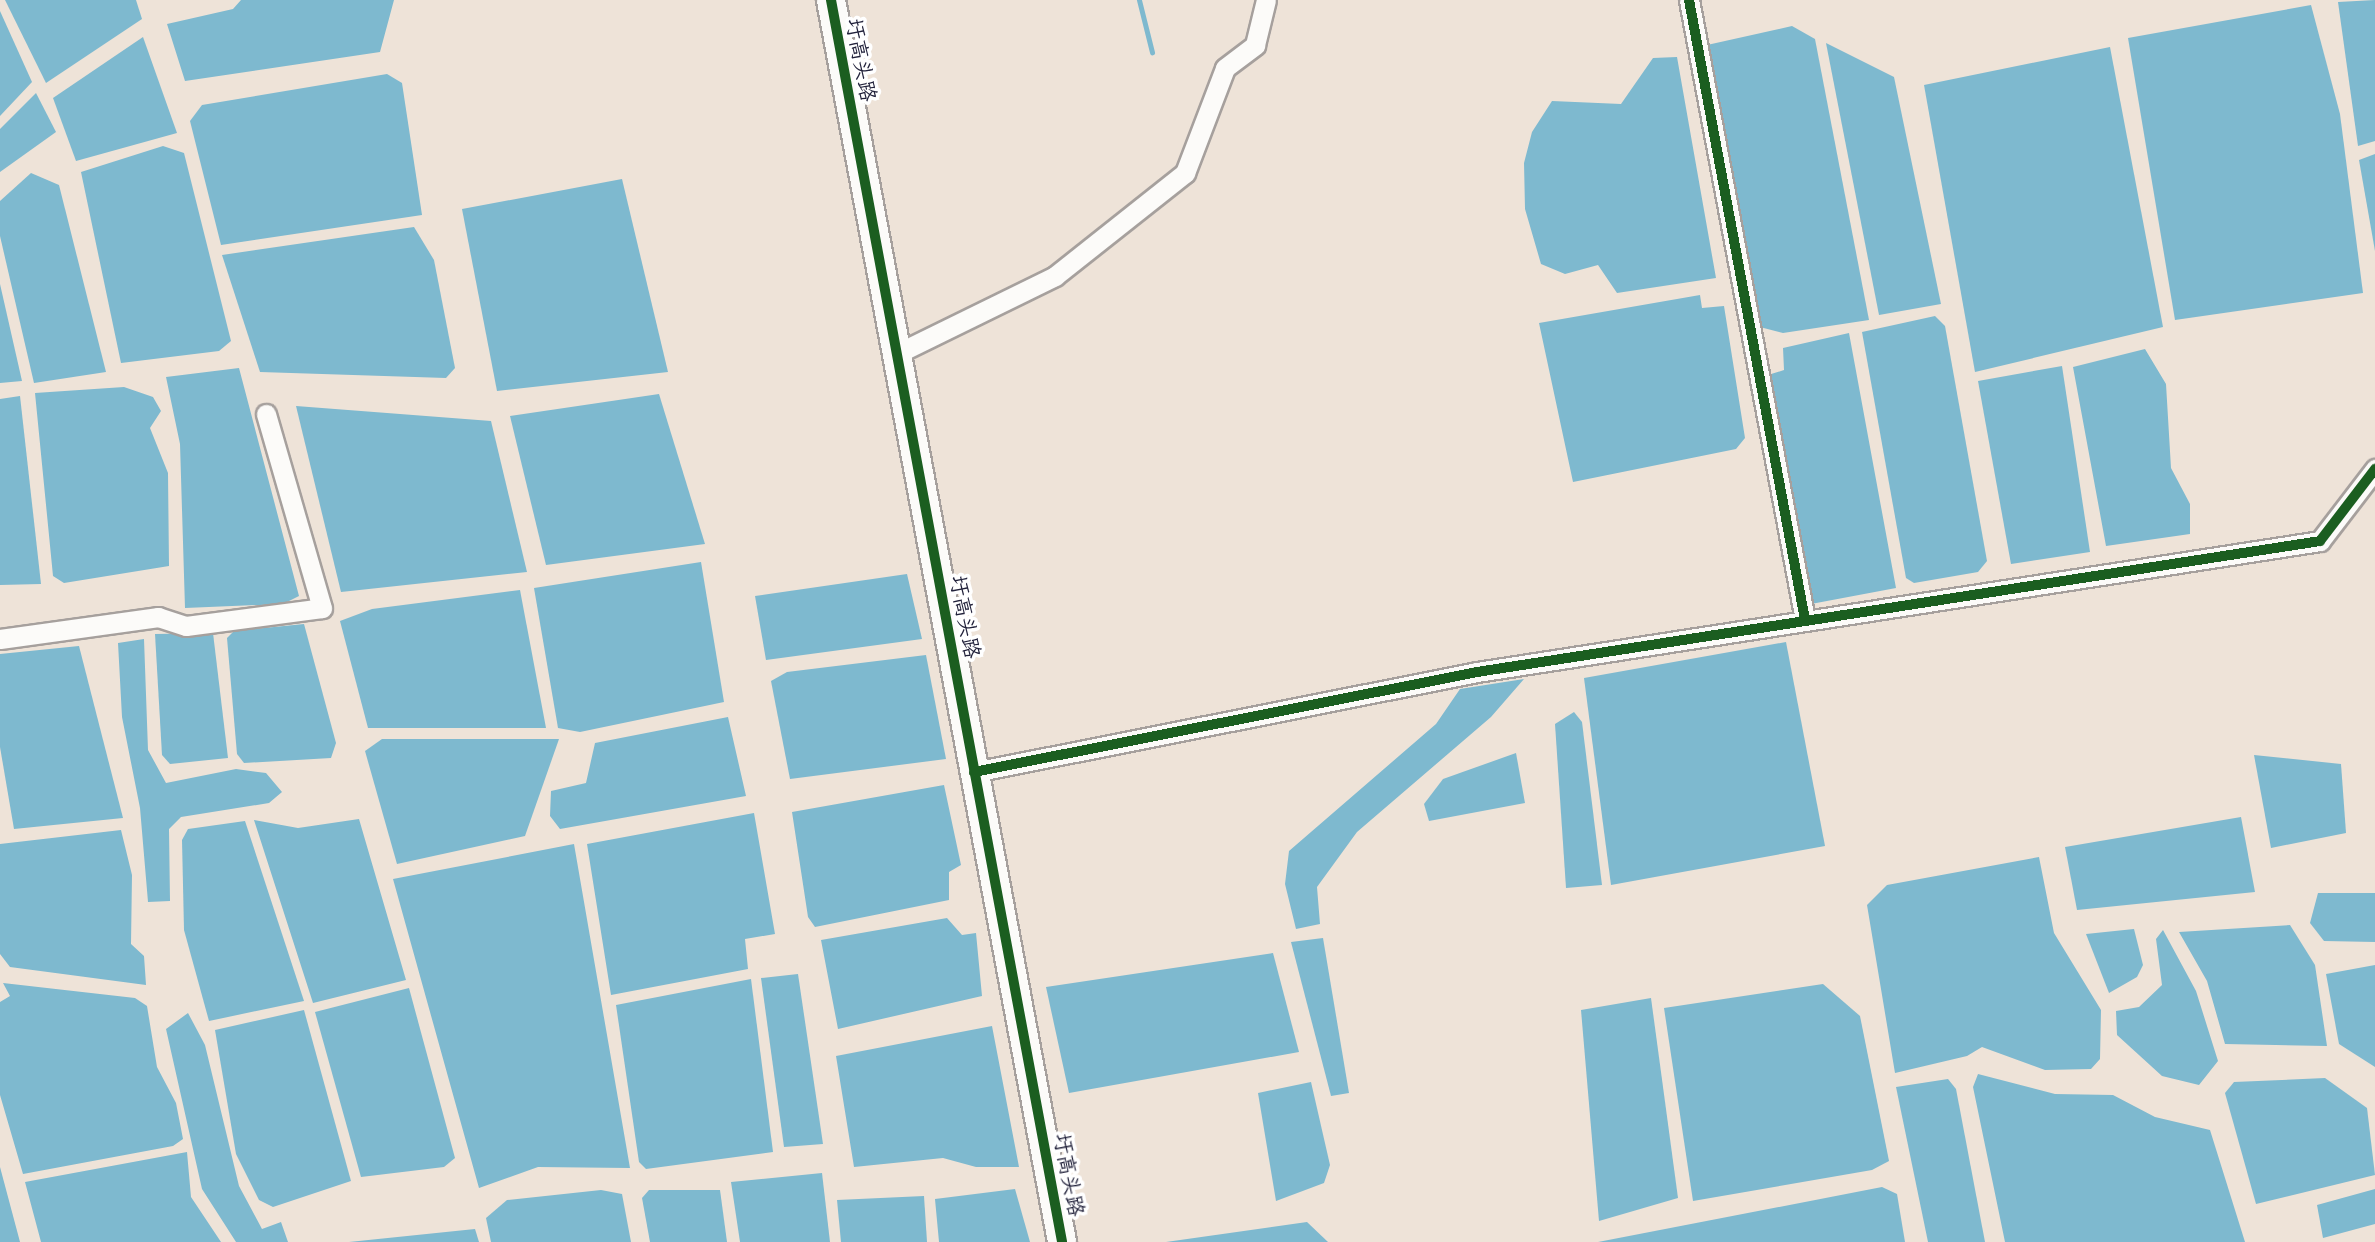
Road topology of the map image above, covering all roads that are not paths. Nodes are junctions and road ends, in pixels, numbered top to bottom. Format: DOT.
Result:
graph roads {
  1 [pos="831,0"];
  2 [pos="1266,0"];
  3 [pos="1689,0"];
  4 [pos="896,354"];
  5 [pos="266,414"];
  6 [pos="2375,469"];
  7 [pos="1804,620"];
  8 [pos="0,639"];
  9 [pos="974,772"];
  10 [pos="1062,1242"];
  1 -- 4 [label="street, 圩高头路"];
  2 -- 4 [label="street"];
  3 -- 7 [label="street"];
  4 -- 9 [label="street, 圩高头路"];
  5 -- 8 [label="street"];
  6 -- 7 [label="street"];
  7 -- 9 [label="street"];
  9 -- 10 [label="street, 圩高头路"];
}
